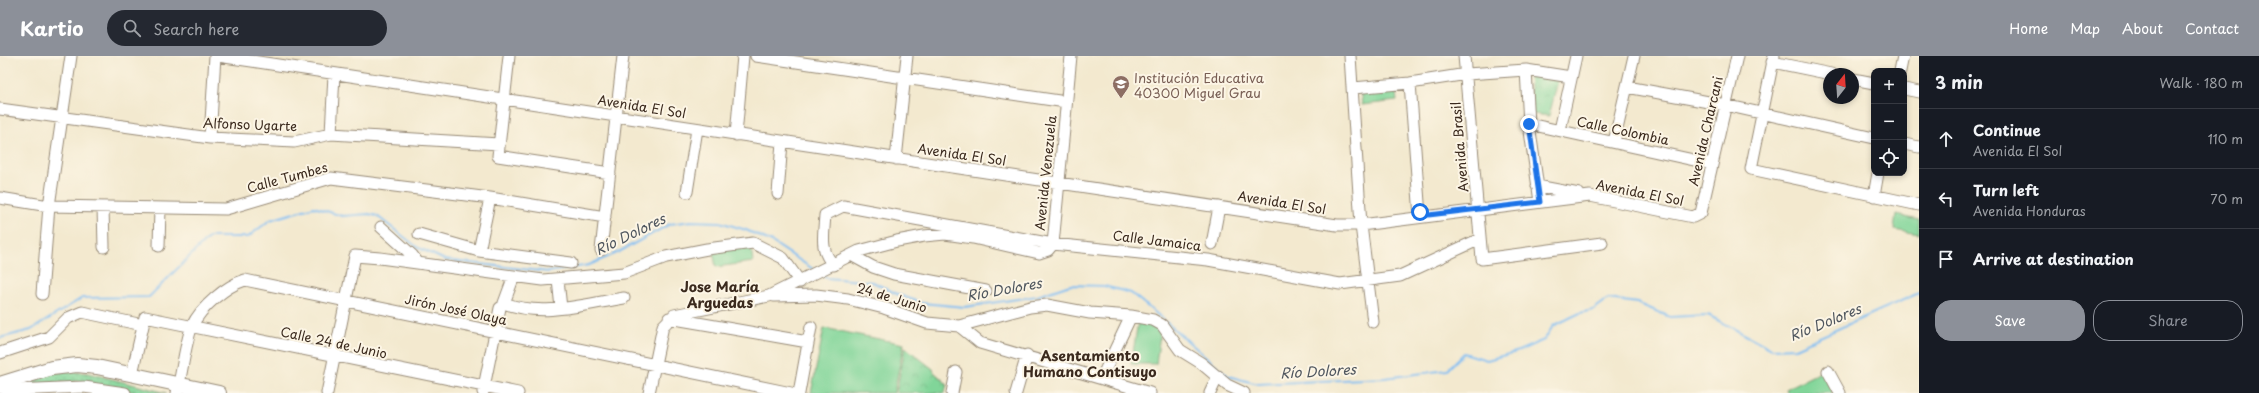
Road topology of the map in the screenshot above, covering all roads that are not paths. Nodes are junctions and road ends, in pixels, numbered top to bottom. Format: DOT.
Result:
graph roads {
  1 [pos="70,56"];
  2 [pos="215,56"];
  3 [pos="218,56"];
  4 [pos="222,56"];
  5 [pos="509,56"];
  6 [pos="623,56"];
  7 [pos="743,56"];
  8 [pos="756,56"];
  9 [pos="907,56"];
  10 [pos="1071,56"];
  11 [pos="1350,56"];
  12 [pos="1464,56"];
  13 [pos="1576,56"];
  14 [pos="1634,56"];
  15 [pos="1737,56"];
  16 [pos="1903,56"];
  17 [pos="1773,59"];
  18 [pos="1901,68"];
  19 [pos="1526,70"];
  20 [pos="1823,72"];
  21 [pos="334,74"];
  22 [pos="1467,74"];
  23 [pos="1571,77"];
  24 [pos="905,78"];
  25 [pos="1859,79"];
  26 [pos="1871,82"];
  27 [pos="1410,83"];
  28 [pos="1627,87"];
  29 [pos="1353,88"];
  30 [pos="1907,90"];
  31 [pos="1919,92"];
  32 [pos="504,100"];
  33 [pos="1066,102"];
  34 [pos="1725,105"];
  35 [pos="0,109"];
  36 [pos="1762,114"];
  37 [pos="616,116"];
  38 [pos="62,117"];
  39 [pos="1529,124"];
  40 [pos="697,129"];
  41 [pos="1560,130"];
  42 [pos="331,134"];
  43 [pos="736,135"];
  44 [pos="1871,137"];
  45 [pos="210,138"];
  46 [pos="782,142"];
  47 [pos="1614,142"];
  48 [pos="499,144"];
  49 [pos="1907,145"];
  50 [pos="1919,147"];
  51 [pos="896,159"];
  52 [pos="1712,164"];
  53 [pos="610,173"];
  54 [pos="1877,176"];
  55 [pos="1059,183"];
  56 [pos="1537,186"];
  57 [pos="687,192"];
  58 [pos="778,194"];
  59 [pos="1590,196"];
  60 [pos="1874,196"];
  61 [pos="0,198"];
  62 [pos="490,198"];
  63 [pos="1540,202"];
  64 [pos="1919,205"];
  65 [pos="49,206"];
  66 [pos="103,207"];
  67 [pos="1219,207"];
  68 [pos="160,208"];
  69 [pos="1478,210"];
  70 [pos="1701,213"];
  71 [pos="605,216"];
  72 [pos="1420,216"];
  73 [pos="1361,225"];
  74 [pos="381,227"];
  75 [pos="419,234"];
  76 [pos="1480,239"];
  77 [pos="1602,243"];
  78 [pos="1053,244"];
  79 [pos="1212,244"];
  80 [pos="158,246"];
  81 [pos="104,247"];
  82 [pos="601,250"];
  83 [pos="479,251"];
  84 [pos="851,255"];
  85 [pos="418,263"];
  86 [pos="571,263"];
  87 [pos="832,266"];
  88 [pos="514,276"];
  89 [pos="558,280"];
  90 [pos="804,280"];
  91 [pos="1367,281"];
  92 [pos="986,291"];
  93 [pos="42,294"];
  94 [pos="769,296"];
  95 [pos="624,298"];
  96 [pos="346,300"];
  97 [pos="500,308"];
  98 [pos="561,308"];
  99 [pos="1131,316"];
  100 [pos="667,320"];
  101 [pos="144,321"];
  102 [pos="1373,322"];
  103 [pos="192,326"];
  104 [pos="959,326"];
  105 [pos="811,327"];
  106 [pos="495,332"];
  107 [pos="808,342"];
  108 [pos="0,353"];
  109 [pos="1027,355"];
  110 [pos="334,356"];
  111 [pos="655,365"];
  112 [pos="1828,371"];
  113 [pos="956,372"];
  114 [pos="132,374"];
  115 [pos="1218,376"];
  116 [pos="1102,377"];
  117 [pos="0,384"];
  118 [pos="0,388"];
  119 [pos="178,389"];
  120 [pos="484,389"];
  121 [pos="212,392"];
  122 [pos="125,393"];
  123 [pos="327,393"];
  124 [pos="518,393"];
  125 [pos="649,393"];
  126 [pos="791,393"];
  127 [pos="799,393"];
  128 [pos="952,393"];
  129 [pos="1016,393"];
  130 [pos="1150,393"];
  131 [pos="1210,393"];
  132 [pos="1244,393"];
  133 [pos="1840,393"];
  1 -- 38 [label="street"];
  2 -- 45 [label="street"];
  3 -- 4 [label="street, Avenida El Sol"];
  4 -- 21 [label="street, Avenida El Sol"];
  5 -- 32 [label="street"];
  6 -- 37 [label="street"];
  7 -- 43 [label="street"];
  8 -- 24 [label="street"];
  9 -- 24 [label="street"];
  10 -- 33 [label="street, Avenida Venezuela"];
  11 -- 29 [label="street"];
  12 -- 22 [label="street, Avenida Brasil"];
  13 -- 23 [label="street"];
  14 -- 28 [label="street"];
  15 -- 34 [label="street, Avenida Charcani"];
  16 -- 18 [label="street"];
  17 -- 20 [label="street"];
  17 -- 36 [label="street"];
  19 -- 22 [label="street"];
  19 -- 23 [label="street"];
  19 -- 39 [label="street"];
  21 -- 32 [label="street, Avenida El Sol"];
  21 -- 42 [label="street"];
  22 -- 27 [label="street"];
  22 -- 69 [label="street, Avenida Brasil"];
  23 -- 41 [label="street"];
  24 -- 33 [label="street"];
  24 -- 51 [label="street"];
  25 -- 26 [label="street"];
  27 -- 29 [label="street"];
  27 -- 72 [label="street"];
  28 -- 34 [label="street"];
  28 -- 47 [label="street"];
  29 -- 73 [label="street"];
  30 -- 31 [label="street"];
  32 -- 37 [label="street, Avenida El Sol"];
  32 -- 48 [label="street"];
  33 -- 55 [label="street, Avenida Venezuela"];
  34 -- 36 [label="street"];
  34 -- 52 [label="street, Avenida Charcani"];
  35 -- 38 [label="street, Alfonso Ugarte"];
  36 -- 44 [label="street"];
  36 -- 60 [label="street"];
  37 -- 40 [label="street, Avenida El Sol"];
  37 -- 53 [label="street"];
  38 -- 45 [label="street, Alfonso Ugarte"];
  38 -- 65 [label="street"];
  39 -- 41 [label="street, Calle Colombia"];
  39 -- 56 [label="street"];
  40 -- 43 [label="street, Avenida El Sol"];
  40 -- 57 [label="street"];
  41 -- 47 [label="street, Calle Colombia"];
  42 -- 45 [label="street, Alfonso Ugarte"];
  42 -- 48 [label="street, Alfonso Ugarte"];
  43 -- 46 [label="street, Avenida El Sol"];
  46 -- 51 [label="street, Avenida El Sol"];
  46 -- 58 [label="street"];
  47 -- 52 [label="street, Calle Colombia"];
  48 -- 53 [label="street"];
  49 -- 50 [label="street"];
  51 -- 55 [label="street, Avenida El Sol"];
  52 -- 70 [label="street, Avenida Charcani"];
  53 -- 71 [label="street"];
  54 -- 60 [label="street"];
  55 -- 67 [label="street, Avenida El Sol"];
  55 -- 78 [label="street, Avenida Venezuela"];
  56 -- 59 [label="street"];
  56 -- 63 [label="street"];
  59 -- 63 [label="street, Avenida El Sol"];
  59 -- 70 [label="street, Avenida El Sol"];
  60 -- 64 [label="street"];
  61 -- 65 [label="street, Calle Tumbes"];
  62 -- 68 [label="street, Calle Tumbes"];
  62 -- 71 [label="street, Calle Tumbes"];
  62 -- 83 [label="street"];
  63 -- 69 [label="street, Avenida El Sol"];
  65 -- 66 [label="street, Calle Tumbes"];
  65 -- 93 [label="street"];
  66 -- 68 [label="street, Calle Tumbes"];
  66 -- 81 [label="street"];
  67 -- 73 [label="street, Avenida El Sol"];
  67 -- 79 [label="street"];
  68 -- 80 [label="street"];
  69 -- 72 [label="street, Avenida El Sol"];
  69 -- 76 [label="street, Avenida Brasil"];
  71 -- 82 [label="street"];
  72 -- 73 [label="street, Avenida El Sol"];
  73 -- 91 [label="street"];
  74 -- 85 [label="street"];
  75 -- 83 [label="street"];
  76 -- 77 [label="street, Avenida Brasil"];
  76 -- 91 [label="street, Calle Jamaica"];
  78 -- 84 [label="street, Avenida Venezuela"];
  78 -- 87 [label="street, Calle Jamaica"];
  78 -- 91 [label="street, Calle Jamaica"];
  83 -- 86 [label="street"];
  84 -- 87 [label="street, Avenida Venezuela"];
  84 -- 92 [label="street"];
  85 -- 88 [label="street"];
  85 -- 96 [label="street"];
  87 -- 90 [label="street, Avenida Venezuela"];
  88 -- 89 [label="street"];
  88 -- 98 [label="street"];
  89 -- 90 [label="street"];
  89 -- 98 [label="street"];
  90 -- 94 [label="street, Avenida Venezuela"];
  91 -- 102 [label="street"];
  94 -- 100 [label="street, Avenida Venezuela"];
  94 -- 104 [label="street, 24 de Junio"];
  95 -- 98 [label="street"];
  96 -- 103 [label="street, Jirón José Olaya"];
  96 -- 106 [label="street, Jirón José Olaya"];
  96 -- 110 [label="street"];
  97 -- 106 [label="street"];
  99 -- 104 [label="street"];
  99 -- 115 [label="street"];
  99 -- 116 [label="street"];
  100 -- 107 [label="street"];
  100 -- 111 [label="street"];
  101 -- 103 [label="street, Calle 24 de Junio"];
  101 -- 108 [label="street, Calle 24 de Junio"];
  101 -- 114 [label="street"];
  103 -- 110 [label="street, Calle 24 de Junio"];
  103 -- 119 [label="street, Jirón José Olaya"];
  104 -- 109 [label="street"];
  105 -- 107 [label="street"];
  106 -- 111 [label="street, Jirón José Olaya"];
  106 -- 120 [label="street"];
  107 -- 127 [label="street"];
  109 -- 116 [label="street"];
  109 -- 129 [label="street"];
  110 -- 120 [label="street, Calle 24 de Junio"];
  110 -- 123 [label="street"];
  111 -- 125 [label="street"];
  111 -- 126 [label="street, Jirón José Olaya"];
  112 -- 133 [label="street"];
  113 -- 128 [label="street"];
  114 -- 117 [label="main road"];
  114 -- 119 [label="main road"];
  115 -- 131 [label="street"];
  115 -- 132 [label="street"];
  116 -- 130 [label="street"];
  118 -- 122 [label="street"];
  119 -- 121 [label="main road"];
  120 -- 124 [label="street, Calle 24 de Junio"];
}
